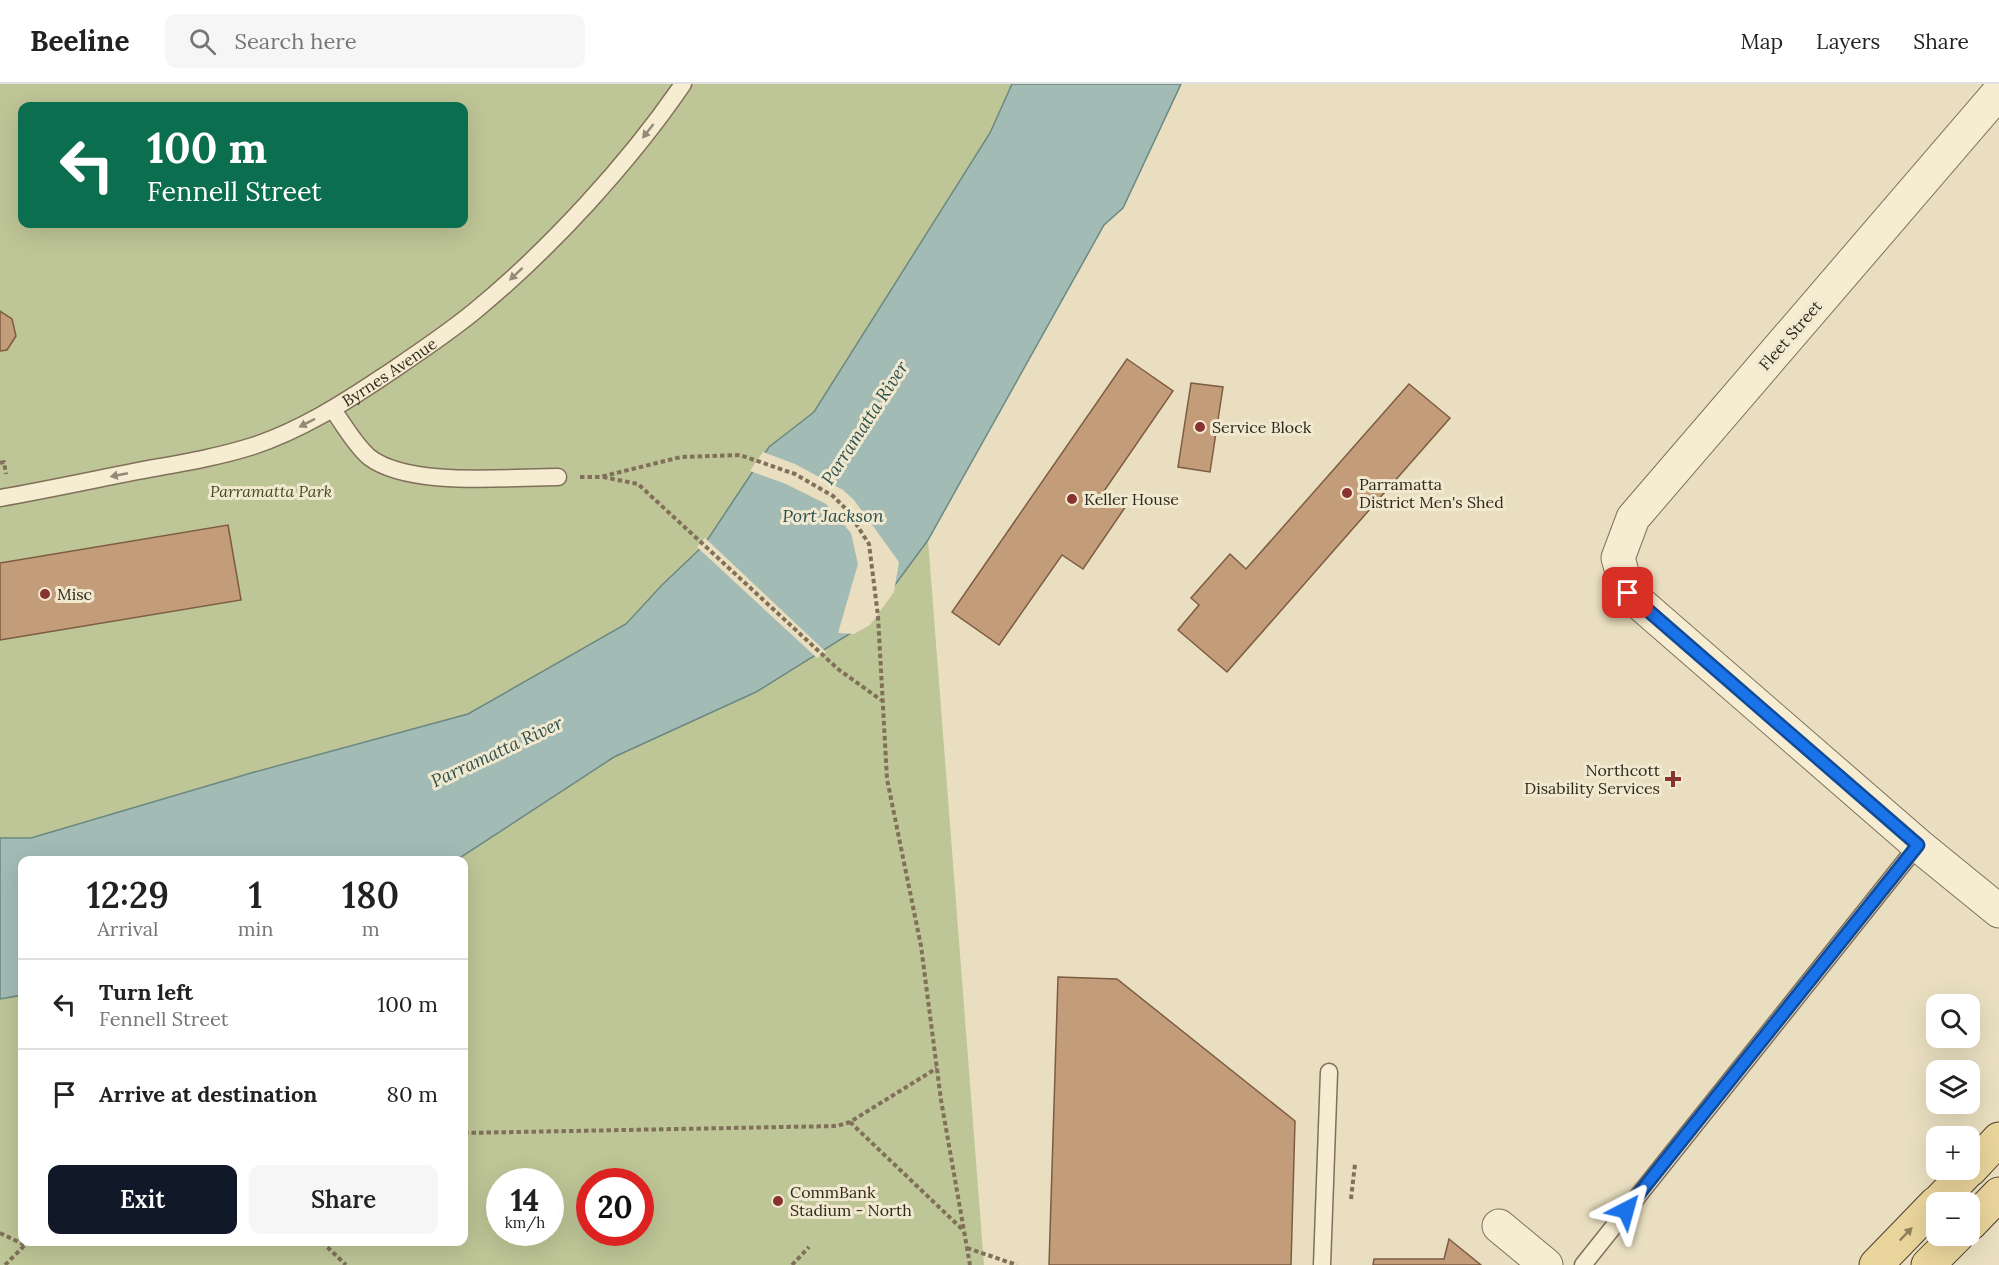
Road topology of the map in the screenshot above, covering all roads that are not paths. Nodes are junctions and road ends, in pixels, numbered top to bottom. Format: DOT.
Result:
graph roads {
  1 [pos="683,84"];
  2 [pos="1999,92"];
  3 [pos="333,410"];
  4 [pos="558,477"];
  5 [pos="0,498"];
  6 [pos="1918,845"];
  7 [pos="1999,911"];
  8 [pos="1329,1072"];
  9 [pos="1999,1139"];
  10 [pos="1980,1159"];
  11 [pos="1959,1180"];
  12 [pos="1948,1192"];
  13 [pos="1999,1194"];
  14 [pos="1926,1214"];
  15 [pos="1980,1214"];
  16 [pos="1499,1226"];
  17 [pos="1947,1246"];
  18 [pos="1322,1265"];
  19 [pos="1546,1265"];
  20 [pos="1583,1265"];
  21 [pos="1876,1265"];
  22 [pos="1928,1265"];
  1 -- 3 [label="lane, Byrnes Avenue, one-way"];
  2 -- 6 [label="street, Fleet Street"];
  3 -- 4 [label="lane"];
  3 -- 5 [label="lane, Byrnes Avenue, one-way"];
  6 -- 7 [label="street"];
  6 -- 20 [label="lane"];
  8 -- 18 [label="lane"];
  9 -- 10 [label="main road"];
  11 -- 12 [label="main road"];
  13 -- 15 [label="main road"];
  21 -- 14 [label="main road, one-way"];
  16 -- 19 [label="street"];
  17 -- 22 [label="main road"];
}
